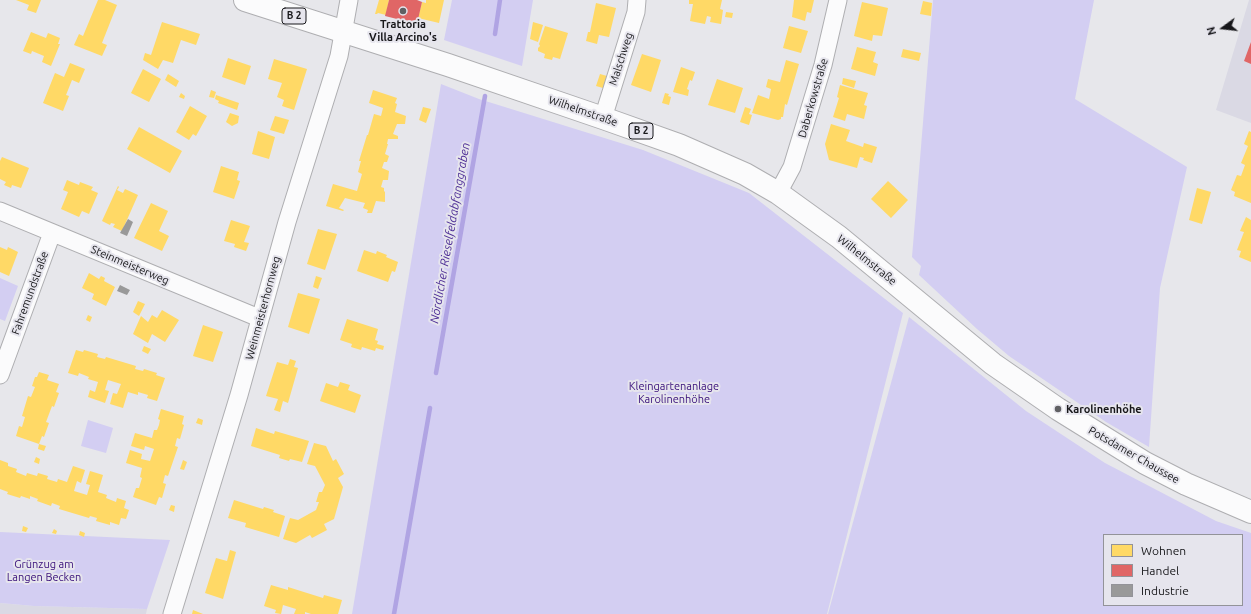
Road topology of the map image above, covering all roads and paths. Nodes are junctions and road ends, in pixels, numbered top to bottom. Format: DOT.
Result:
graph roads {
  1 [pos="244,0"];
  2 [pos="349,0"];
  3 [pos="637,0"];
  4 [pos="838,0"];
  5 [pos="343,32"];
  6 [pos="602,118"];
  7 [pos="778,193"];
  8 [pos="0,211"];
  9 [pos="52,233"];
  10 [pos="911,296"];
  11 [pos="259,318"];
  12 [pos="0,375"];
  13 [pos="1251,512"];
  14 [pos="172,614"];
  1 -- 5 [label="main road, Wilhelmstraße / B 2"];
  2 -- 5 [label="street, Weinmeisterhornweg"];
  3 -- 6 [label="street, Malschweg"];
  4 -- 7 [label="street, Daberkowstraße"];
  5 -- 6 [label="main road, Wilhelmstraße / B 2"];
  5 -- 11 [label="street, Weinmeisterhornweg"];
  6 -- 7 [label="main road, Wilhelmstraße / B 2"];
  7 -- 10 [label="main road, Wilhelmstraße / B 2"];
  8 -- 9 [label="street, Steinmeisterweg"];
  9 -- 11 [label="street, Steinmeisterweg"];
  9 -- 12 [label="street, Fahremundstraße"];
  10 -- 13 [label="main road, Potsdamer Chaussee / B 2"];
  11 -- 14 [label="street, Weinmeisterhornweg"];
}
